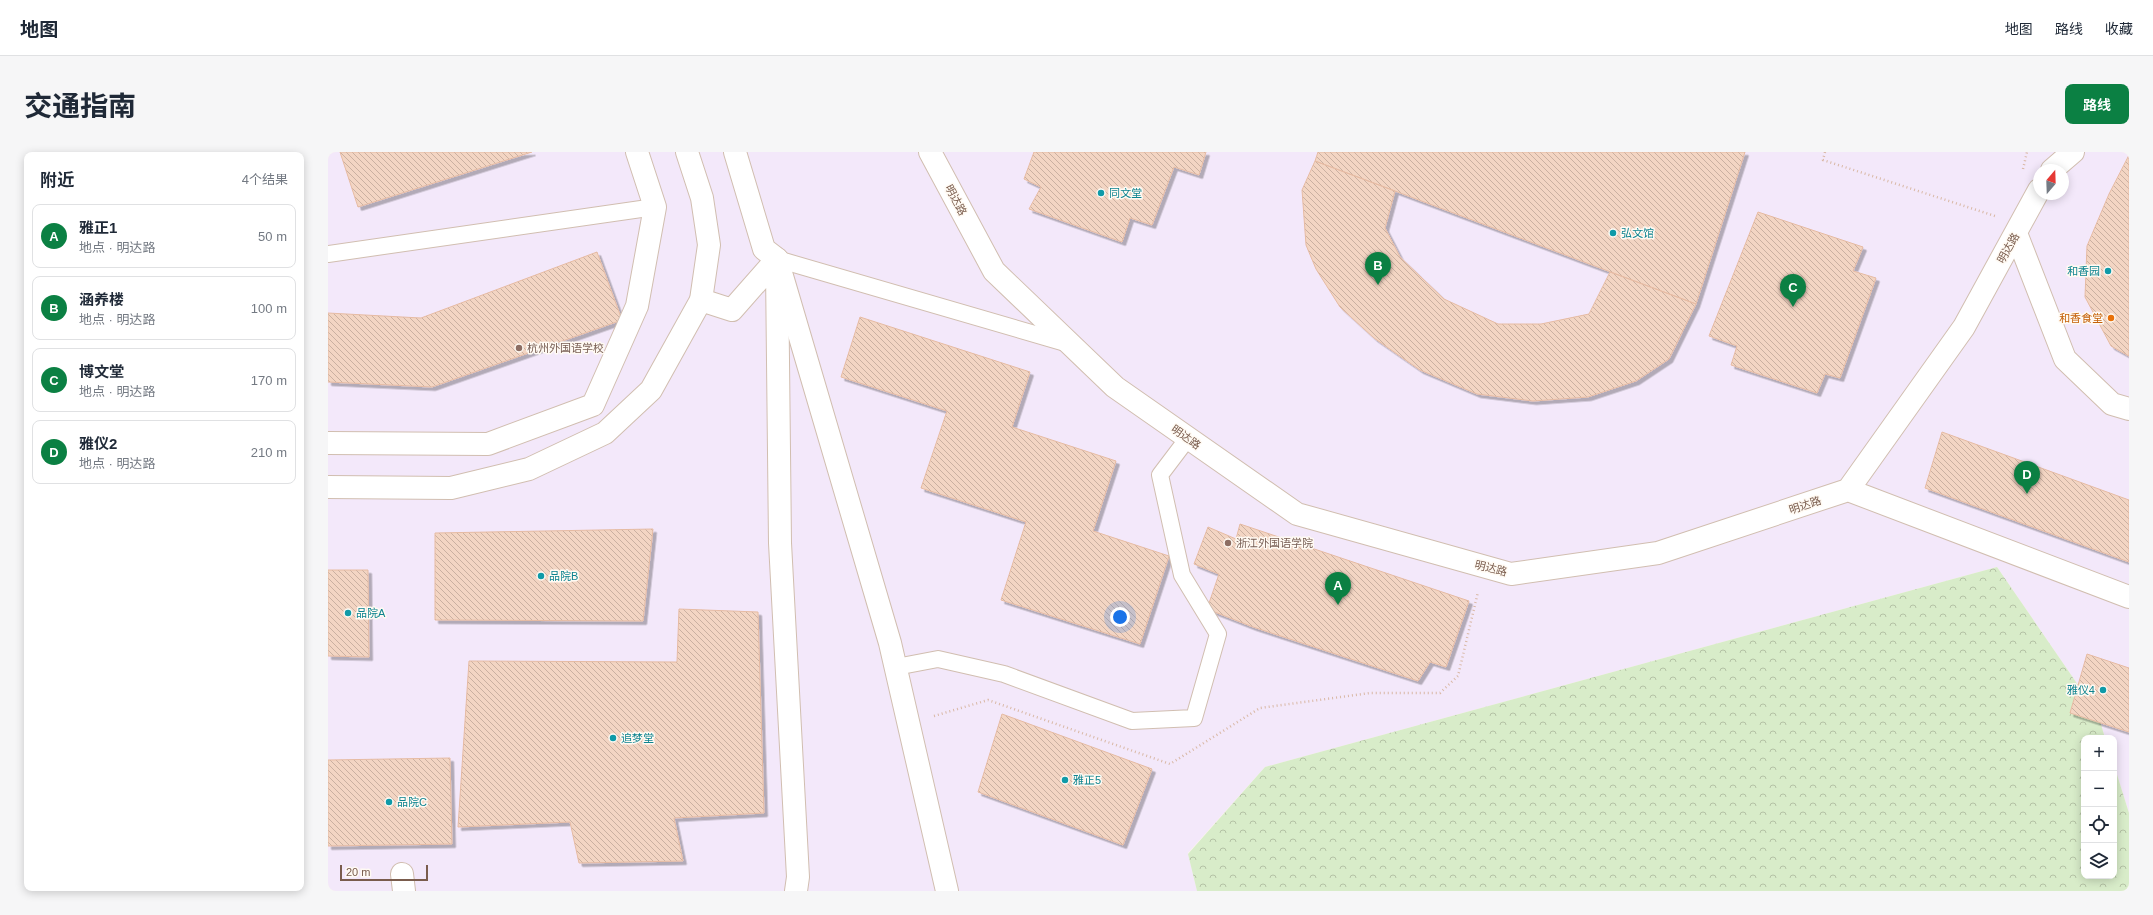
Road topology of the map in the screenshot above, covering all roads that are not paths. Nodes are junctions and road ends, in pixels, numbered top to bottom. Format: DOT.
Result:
graph roads {
  1 [pos="637,152"];
  2 [pos="687,152"];
  3 [pos="735,152"];
  4 [pos="930,152"];
  5 [pos="2073,152"];
  6 [pos="2059,164"];
  7 [pos="2034,200"];
  8 [pos="655,207"];
  9 [pos="2018,229"];
  10 [pos="328,254"];
  11 [pos="777,259"];
  12 [pos="701,300"];
  13 [pos="1070,344"];
  14 [pos="2129,409"];
  15 [pos="1188,438"];
  16 [pos="328,443"];
  17 [pos="328,486"];
  18 [pos="1848,490"];
  19 [pos="2129,597"];
  20 [pos="896,667"];
  21 [pos="792,886"];
  22 [pos="947,891"];
  1 -- 8 [label="street"];
  2 -- 12 [label="street"];
  3 -- 11 [label="street"];
  4 -- 13 [label="street, 明达路"];
  5 -- 6 [label="street"];
  7 -- 9 [label="street, 明达路"];
  8 -- 10 [label="lane"];
  8 -- 16 [label="street"];
  9 -- 14 [label="street"];
  9 -- 18 [label="street, 明达路"];
  11 -- 12 [label="street"];
  11 -- 13 [label="lane"];
  11 -- 20 [label="street"];
  11 -- 21 [label="street"];
  12 -- 17 [label="street"];
  13 -- 15 [label="street, 明达路"];
  15 -- 18 [label="street, 明达路"];
  15 -- 20 [label="lane"];
  18 -- 19 [label="street"];
  20 -- 22 [label="street"];
}
